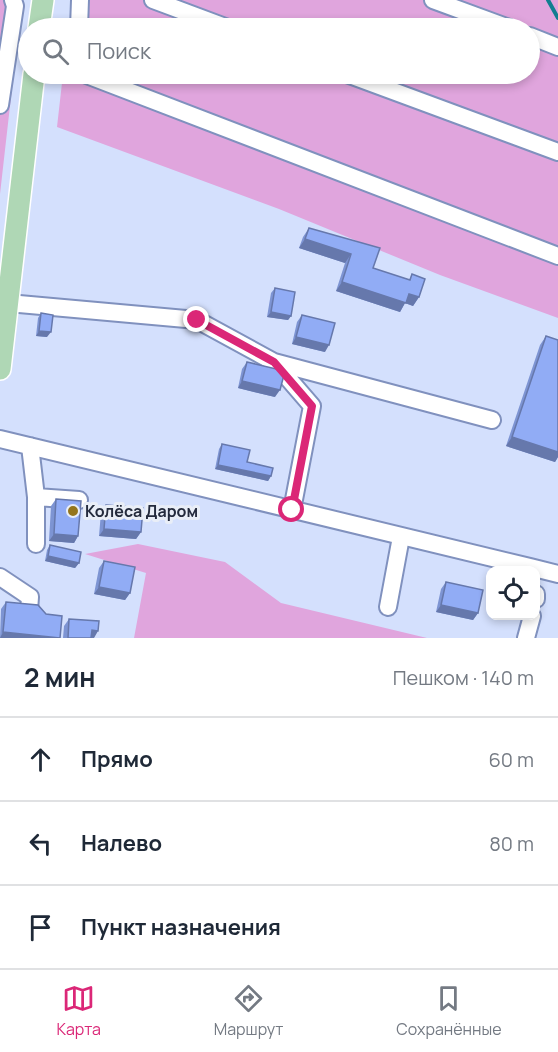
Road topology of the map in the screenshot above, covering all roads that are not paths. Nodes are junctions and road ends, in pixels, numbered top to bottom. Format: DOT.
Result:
graph roads {
  1 [pos="13,0"];
  2 [pos="43,0"];
  3 [pos="80,0"];
  4 [pos="153,0"];
  5 [pos="433,0"];
  6 [pos="40,18"];
  7 [pos="79,18"];
  8 [pos="201,18"];
  9 [pos="482,18"];
  10 [pos="540,40"];
  11 [pos="558,47"];
  12 [pos="33,84"];
  13 [pos="110,84"];
  14 [pos="374,84"];
  15 [pos="0,110"];
  16 [pos="558,152"];
  17 [pos="558,256"];
  18 [pos="8,303"];
  19 [pos="274,362"];
  20 [pos="0,369"];
  21 [pos="492,420"];
  22 [pos="0,439"];
  23 [pos="30,446"];
  24 [pos="36,497"];
  25 [pos="79,500"];
  26 [pos="292,510"];
  27 [pos="402,537"];
  28 [pos="36,544"];
  29 [pos="518,566"];
  30 [pos="540,571"];
  31 [pos="558,574"];
  32 [pos="0,577"];
  33 [pos="388,607"];
  34 [pos="29,612"];
  35 [pos="531,620"];
  36 [pos="526,638"];
  1 -- 15 [label="lane"];
  2 -- 6 [label="main road"];
  3 -- 7 [label="lane"];
  4 -- 8 [label="lane"];
  5 -- 9 [label="lane"];
  10 -- 11 [label="lane"];
  12 -- 18 [label="main road"];
  13 -- 17 [label="lane"];
  14 -- 16 [label="lane"];
  18 -- 19 [label="lane"];
  18 -- 20 [label="main road"];
  19 -- 21 [label="lane"];
  19 -- 26 [label="lane"];
  22 -- 23 [label="lane"];
  23 -- 24 [label="lane"];
  23 -- 26 [label="lane"];
  24 -- 25 [label="lane"];
  24 -- 28 [label="lane"];
  26 -- 27 [label="lane"];
  27 -- 29 [label="lane"];
  27 -- 33 [label="lane"];
  30 -- 31 [label="lane"];
  32 -- 34 [label="lane"];
  35 -- 36 [label="lane"];
}
